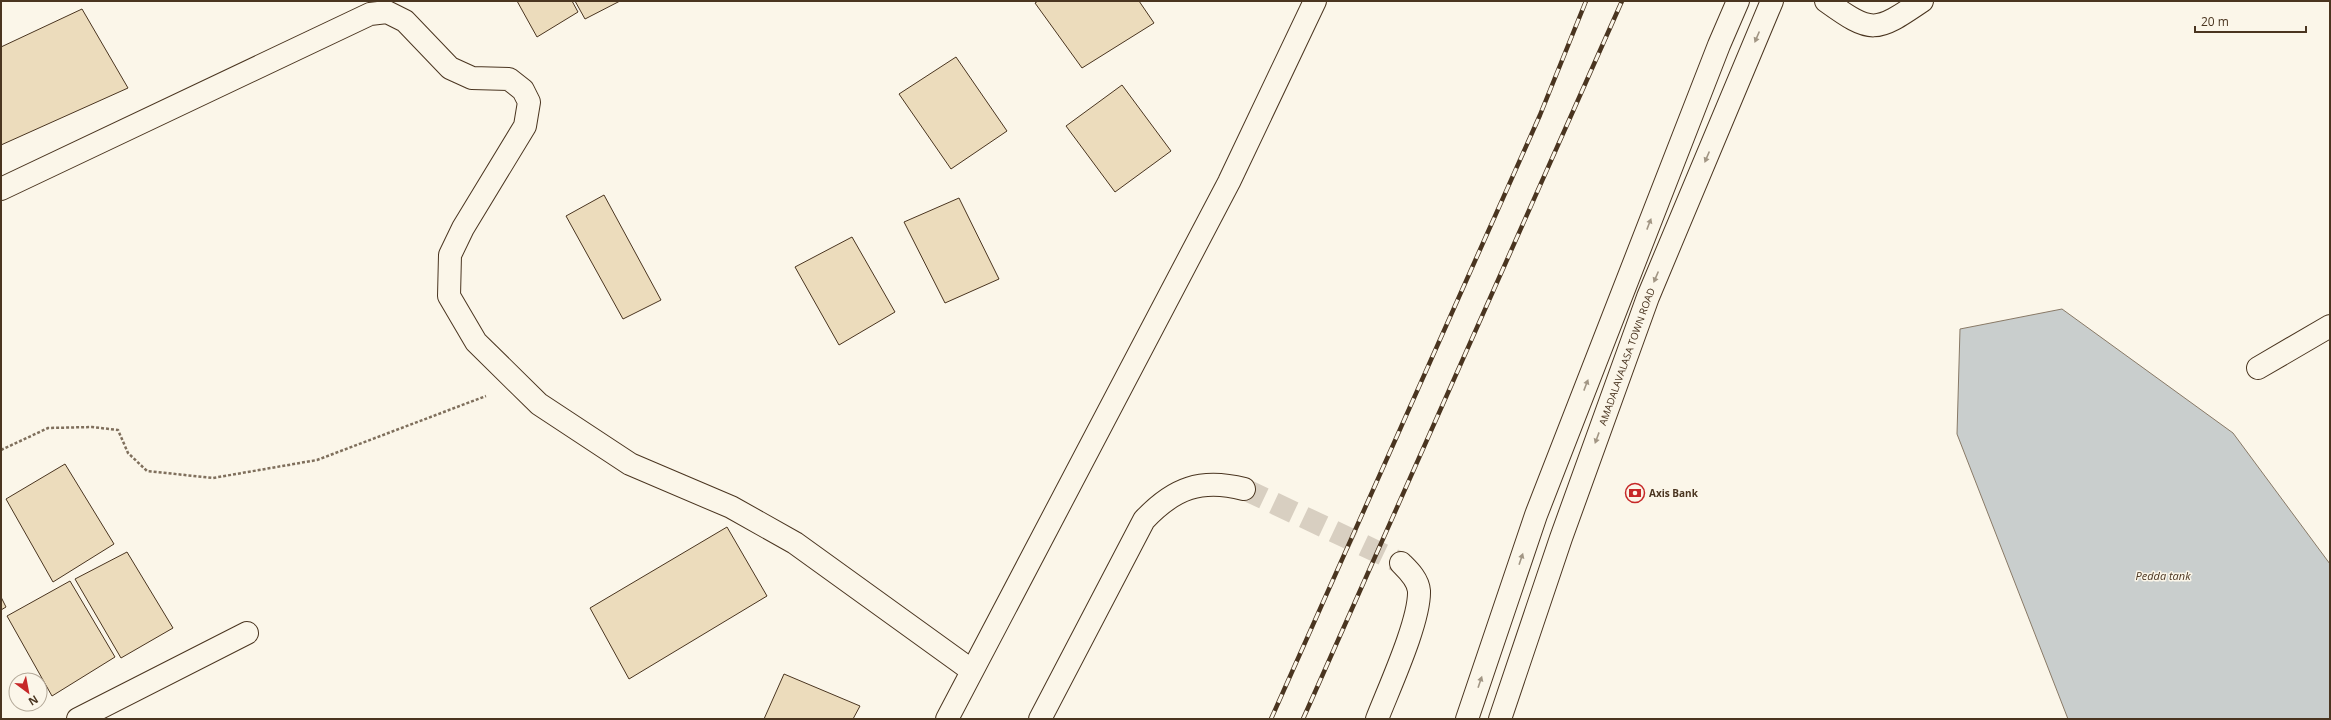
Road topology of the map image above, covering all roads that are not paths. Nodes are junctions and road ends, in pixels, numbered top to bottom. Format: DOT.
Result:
graph roads {
  1 [pos="395,1"];
  2 [pos="1315,1"];
  3 [pos="1738,1"];
  4 [pos="1772,1"];
  5 [pos="1826,1"];
  6 [pos="1922,1"];
  7 [pos="405,21"];
  8 [pos="1,189"];
  9 [pos="2330,326"];
  10 [pos="2258,368"];
  11 [pos="1244,489"];
  12 [pos="1401,563"];
  13 [pos="247,633"];
  14 [pos="971,670"];
  15 [pos="78,719"];
  16 [pos="947,719"];
  17 [pos="1040,719"];
  18 [pos="1378,719"];
  19 [pos="1467,719"];
  20 [pos="1500,719"];
  1 -- 7 [label="street"];
  2 -- 14 [label="street"];
  19 -- 3 [label="street, one-way"];
  4 -- 20 [label="street, AMADALAVALASA TOWN ROAD, one-way"];
  5 -- 6 [label="street"];
  7 -- 8 [label="street"];
  7 -- 14 [label="street"];
  9 -- 10 [label="street"];
  11 -- 17 [label="street"];
  12 -- 18 [label="street"];
  13 -- 15 [label="street"];
  14 -- 16 [label="street"];
}
